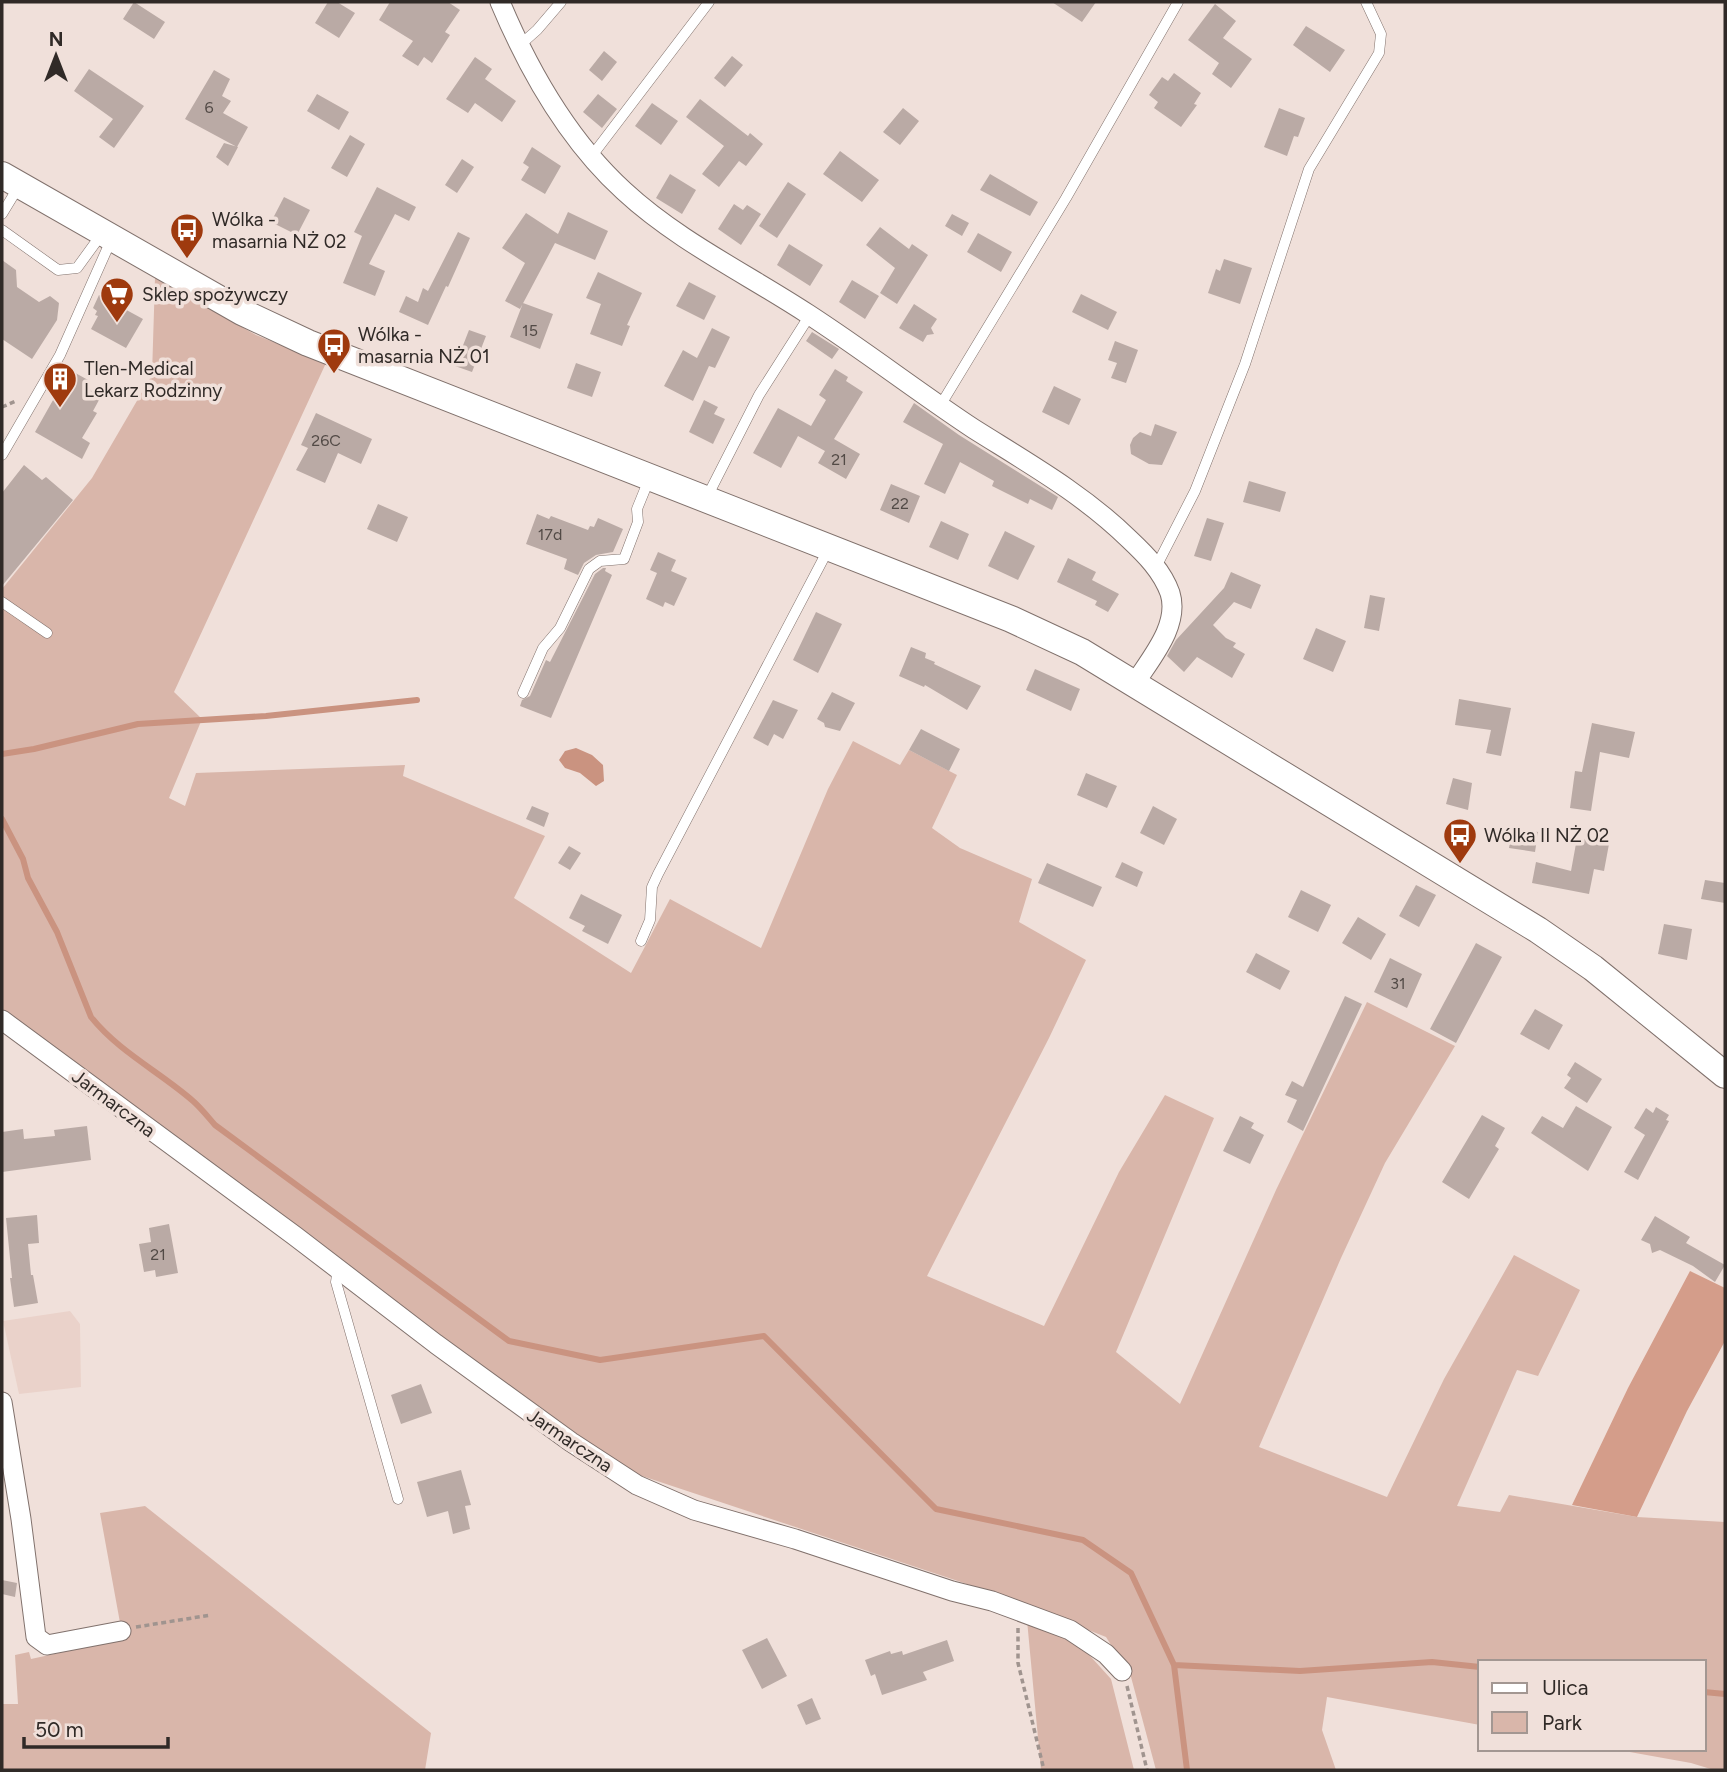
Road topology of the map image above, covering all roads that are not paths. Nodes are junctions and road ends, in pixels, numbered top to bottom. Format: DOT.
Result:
graph roads {
  1 [pos="500,2"];
  2 [pos="561,2"];
  3 [pos="709,2"];
  4 [pos="1178,2"];
  5 [pos="1366,2"];
  6 [pos="520,45"];
  7 [pos="590,157"];
  8 [pos="11,180"];
  9 [pos="2,214"];
  10 [pos="2,230"];
  11 [pos="107,235"];
  12 [pos="810,315"];
  13 [pos="940,405"];
  14 [pos="2,455"];
  15 [pos="650,477"];
  16 [pos="706,499"];
  17 [pos="829,548"];
  18 [pos="1156,567"];
  19 [pos="2,602"];
  20 [pos="47,634"];
  21 [pos="1135,683"];
  22 [pos="523,693"];
  23 [pos="641,942"];
  24 [pos="2,1020"];
  25 [pos="1725,1075"];
  26 [pos="341,1271"];
  27 [pos="2,1402"];
  28 [pos="398,1499"];
  29 [pos="121,1631"];
  30 [pos="1122,1671"];
  1 -- 6 [label="street"];
  2 -- 6 [label="lane"];
  3 -- 7 [label="lane"];
  4 -- 13 [label="lane"];
  5 -- 18 [label="lane"];
  6 -- 7 [label="street"];
  7 -- 12 [label="street"];
  8 -- 9 [label="lane"];
  8 -- 11 [label="street"];
  10 -- 11 [label="lane"];
  11 -- 14 [label="lane"];
  11 -- 15 [label="street"];
  12 -- 13 [label="street"];
  12 -- 16 [label="lane"];
  13 -- 18 [label="street"];
  15 -- 16 [label="street"];
  15 -- 22 [label="lane"];
  16 -- 17 [label="street"];
  17 -- 21 [label="street"];
  17 -- 23 [label="lane"];
  18 -- 21 [label="street"];
  19 -- 20 [label="lane"];
  21 -- 25 [label="street"];
  24 -- 26 [label="street, Jarmarczna"];
  26 -- 28 [label="lane"];
  26 -- 30 [label="street, Jarmarczna"];
  27 -- 29 [label="street"];
}
